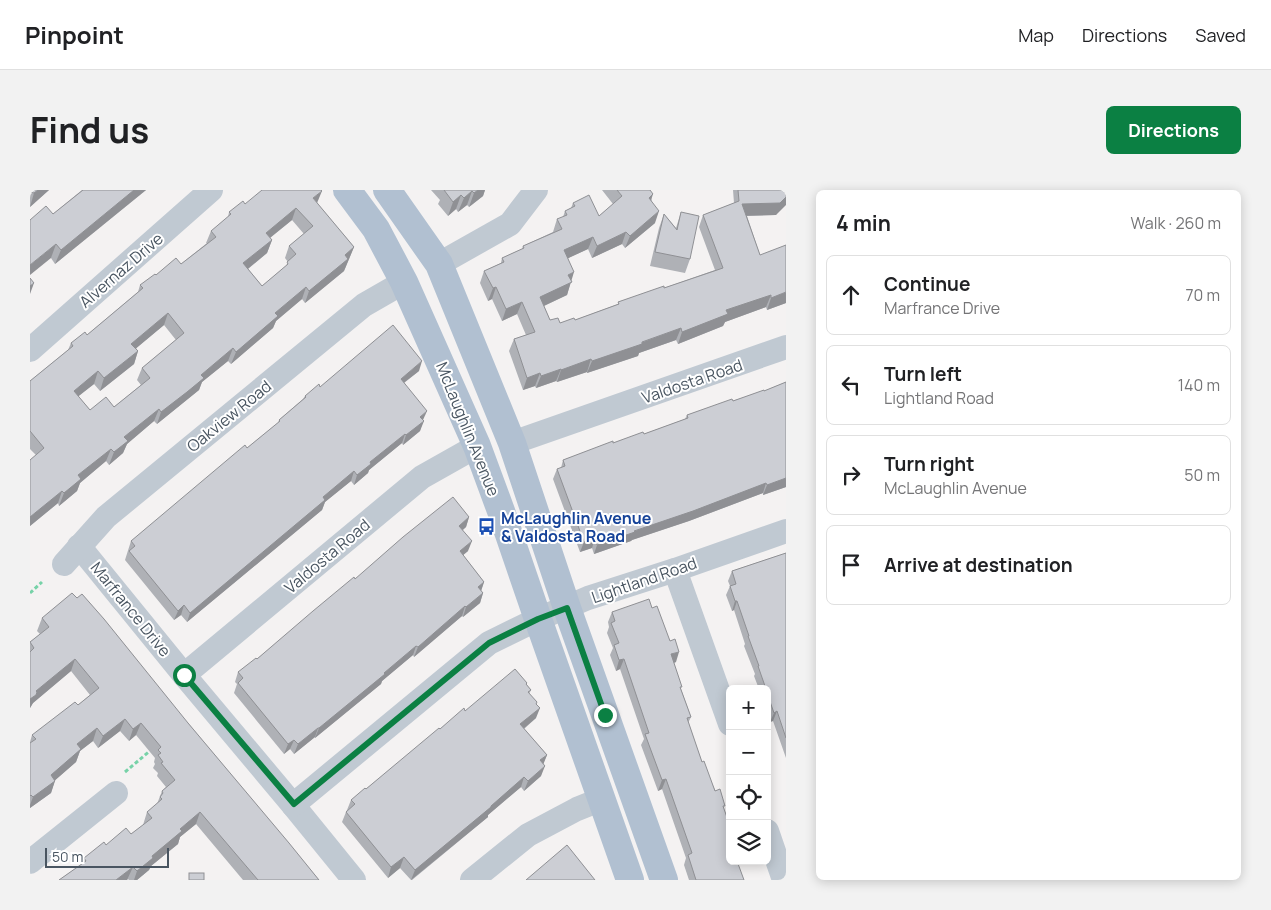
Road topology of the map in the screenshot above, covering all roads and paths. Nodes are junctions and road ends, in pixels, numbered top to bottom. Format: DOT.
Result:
graph roads {
  1 [pos="211,190"];
  2 [pos="347,190"];
  3 [pos="387,190"];
  4 [pos="536,190"];
  5 [pos="439,264"];
  6 [pos="404,282"];
  7 [pos="786,348"];
  8 [pos="30,350"];
  9 [pos="512,443"];
  10 [pos="477,446"];
  11 [pos="786,531"];
  12 [pos="80,546"];
  13 [pos="64,564"];
  14 [pos="675,570"];
  15 [pos="42,582"];
  16 [pos="30,593"];
  17 [pos="567,608"];
  18 [pos="538,619"];
  19 [pos="184,675"];
  20 [pos="726,713"];
  21 [pos="155,747"];
  22 [pos="120,782"];
  23 [pos="602,799"];
  24 [pos="294,804"];
  25 [pos="771,843"];
  26 [pos="30,862"];
  27 [pos="354,880"];
  28 [pos="472,880"];
  29 [pos="630,880"];
  30 [pos="664,880"];
  31 [pos="784,880"];
  1 -- 8 [label="street, Alvernaz Drive"];
  2 -- 6 [label="main road, McLaughlin Avenue"];
  3 -- 5 [label="main road, McLaughlin Avenue"];
  4 -- 5 [label="street"];
  5 -- 9 [label="main road, McLaughlin Avenue"];
  6 -- 10 [label="main road, McLaughlin Avenue"];
  6 -- 12 [label="street, Oakview Road"];
  7 -- 9 [label="street, Valdosta Road"];
  9 -- 17 [label="main road, McLaughlin Avenue"];
  10 -- 18 [label="main road, McLaughlin Avenue"];
  10 -- 19 [label="street, Valdosta Road"];
  11 -- 14 [label="street, Lightland Road"];
  12 -- 13 [label="street, Oakview Road"];
  12 -- 19 [label="street, Marfrance Drive"];
  14 -- 17 [label="street, Lightland Road"];
  14 -- 20 [label="street"];
  15 -- 16 [label="path"];
  17 -- 18 [label="street, Lightland Road"];
  17 -- 30 [label="main road, McLaughlin Avenue"];
  18 -- 23 [label="main road, McLaughlin Avenue"];
  18 -- 24 [label="street, Lightland Road"];
  19 -- 24 [label="street, Marfrance Drive"];
  21 -- 22 [label="path"];
  22 -- 26 [label="street"];
  23 -- 28 [label="street"];
  23 -- 29 [label="main road, McLaughlin Avenue"];
  24 -- 27 [label="street, Marfrance Drive"];
  25 -- 31 [label="street"];
}
